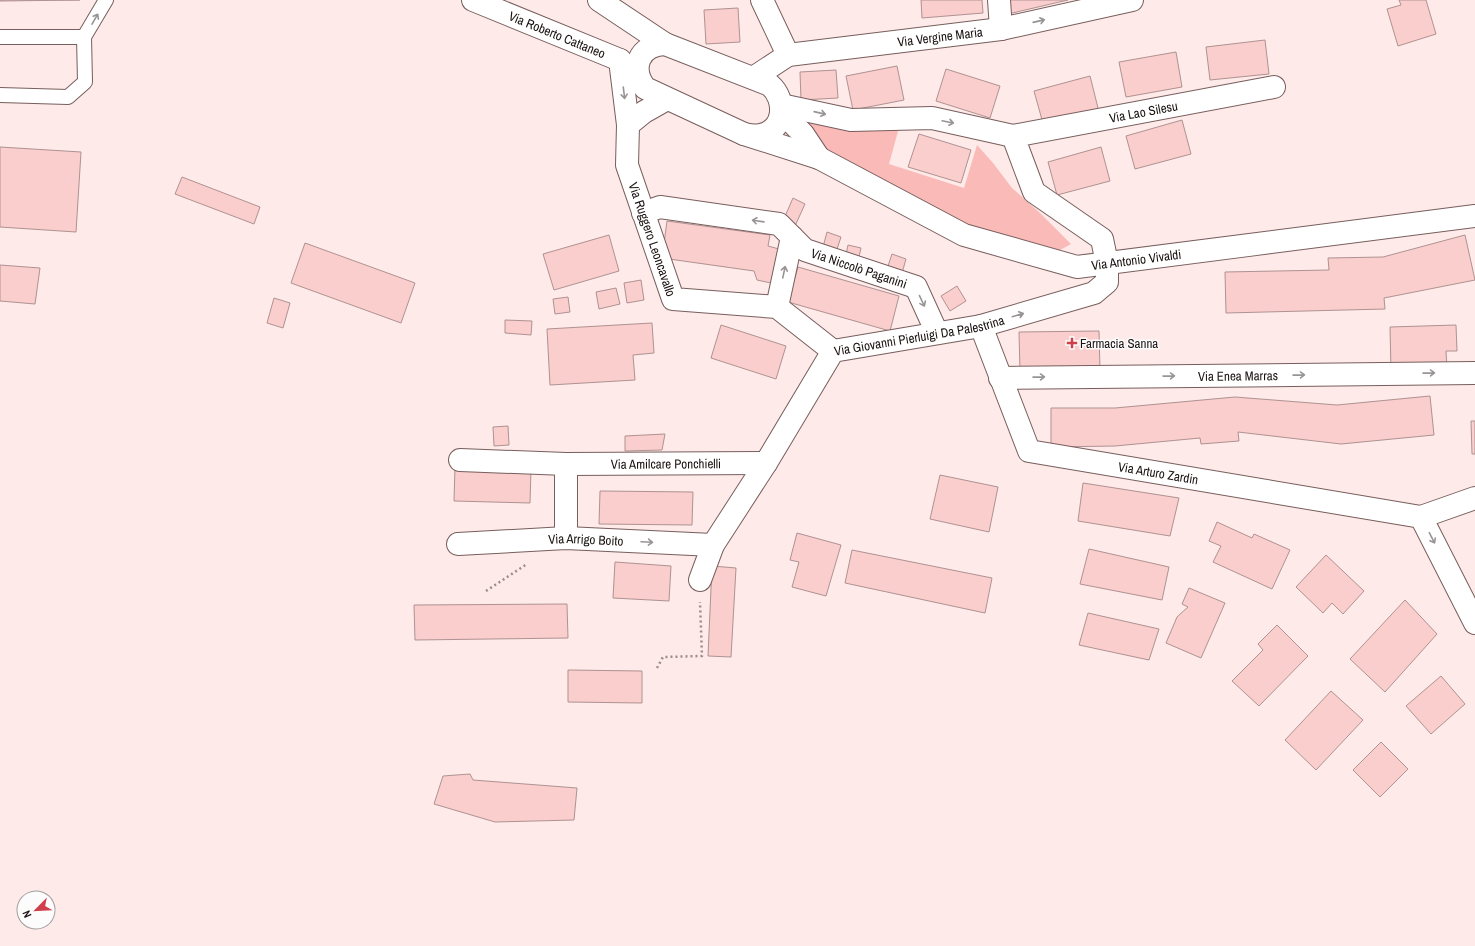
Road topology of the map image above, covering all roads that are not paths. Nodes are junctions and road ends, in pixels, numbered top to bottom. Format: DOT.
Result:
graph roads {
  1 [pos="106,0"];
  2 [pos="473,0"];
  3 [pos="599,0"];
  4 [pos="762,0"];
  5 [pos="999,0"];
  6 [pos="1132,0"];
  7 [pos="1001,29"];
  8 [pos="0,37"];
  9 [pos="84,38"];
  10 [pos="665,44"];
  11 [pos="643,53"];
  12 [pos="788,55"];
  13 [pos="620,60"];
  14 [pos="752,78"];
  15 [pos="1274,87"];
  16 [pos="645,88"];
  17 [pos="0,94"];
  18 [pos="667,99"];
  19 [pos="781,108"];
  20 [pos="628,125"];
  21 [pos="744,134"];
  22 [pos="1014,136"];
  23 [pos="819,158"];
  24 [pos="643,213"];
  25 [pos="1475,216"];
  26 [pos="792,237"];
  27 [pos="1107,263"];
  28 [pos="777,307"];
  29 [pos="980,326"];
  30 [pos="937,333"];
  31 [pos="833,351"];
  32 [pos="1475,373"];
  33 [pos="1000,378"];
  34 [pos="460,460"];
  35 [pos="766,463"];
  36 [pos="566,464"];
  37 [pos="1475,498"];
  38 [pos="1421,517"];
  39 [pos="566,538"];
  40 [pos="458,544"];
  41 [pos="713,545"];
  42 [pos="700,580"];
  43 [pos="1475,623"];
  9 -- 1 [label="lane, one-way"];
  2 -- 13 [label="street, Via Roberto Cattaneo"];
  3 -- 10 [label="street, Via Antonio Vivaldi"];
  4 -- 12 [label="street"];
  5 -- 7 [label="street"];
  7 -- 6 [label="street, Via Vergine Maria, one-way"];
  7 -- 12 [label="street, Via Vergine Maria"];
  8 -- 9 [label="lane"];
  9 -- 17 [label="lane"];
  10 -- 11 [label="street"];
  10 -- 14 [label="street, Via Antonio Vivaldi"];
  11 -- 13 [label="street"];
  11 -- 16 [label="street"];
  12 -- 14 [label="street, Via Vergine Maria"];
  13 -- 16 [label="street"];
  13 -- 20 [label="street, Via Ruggero Leoncavallo, one-way"];
  14 -- 19 [label="street, Via Antonio Vivaldi"];
  15 -- 22 [label="street, Via Lao Silesu"];
  16 -- 18 [label="street, Via Antonio Vivaldi"];
  18 -- 20 [label="street"];
  18 -- 21 [label="street, Via Antonio Vivaldi"];
  19 -- 21 [label="street"];
  19 -- 22 [label="street, Via Lao Silesu, one-way"];
  19 -- 23 [label="street, Via Antonio Vivaldi"];
  20 -- 24 [label="street, Via Ruggero Leoncavallo"];
  21 -- 23 [label="street, Via Antonio Vivaldi"];
  22 -- 27 [label="street"];
  23 -- 27 [label="street, Via Antonio Vivaldi"];
  26 -- 24 [label="street, Via Niccolò Paganini, one-way"];
  24 -- 28 [label="street, Via Ruggero Leoncavallo"];
  25 -- 27 [label="street, Via Antonio Vivaldi"];
  28 -- 26 [label="street, one-way"];
  26 -- 30 [label="street, Via Niccolò Paganini, one-way"];
  29 -- 27 [label="street, Via Giovanni Pierluigi Da Palestrina, one-way"];
  28 -- 31 [label="street"];
  29 -- 30 [label="street, Via Giovanni Pierluigi Da Palestrina"];
  29 -- 33 [label="street, Via Arturo Zardin"];
  30 -- 31 [label="street, Via Giovanni Pierluigi Da Palestrina"];
  31 -- 35 [label="street, Via Giovanni Pierluigi Da Palestrina"];
  33 -- 32 [label="street, Via Enea Marras, one-way"];
  33 -- 38 [label="street, Via Arturo Zardin"];
  34 -- 36 [label="street, Via Amilcare Ponchielli"];
  35 -- 36 [label="street, Via Amilcare Ponchielli"];
  35 -- 41 [label="street"];
  36 -- 39 [label="street"];
  37 -- 38 [label="street, Via Arturo Zardin"];
  38 -- 43 [label="street, one-way"];
  39 -- 40 [label="street, Via Arrigo Boito"];
  39 -- 41 [label="street, Via Arrigo Boito, one-way"];
  41 -- 42 [label="street"];
}
